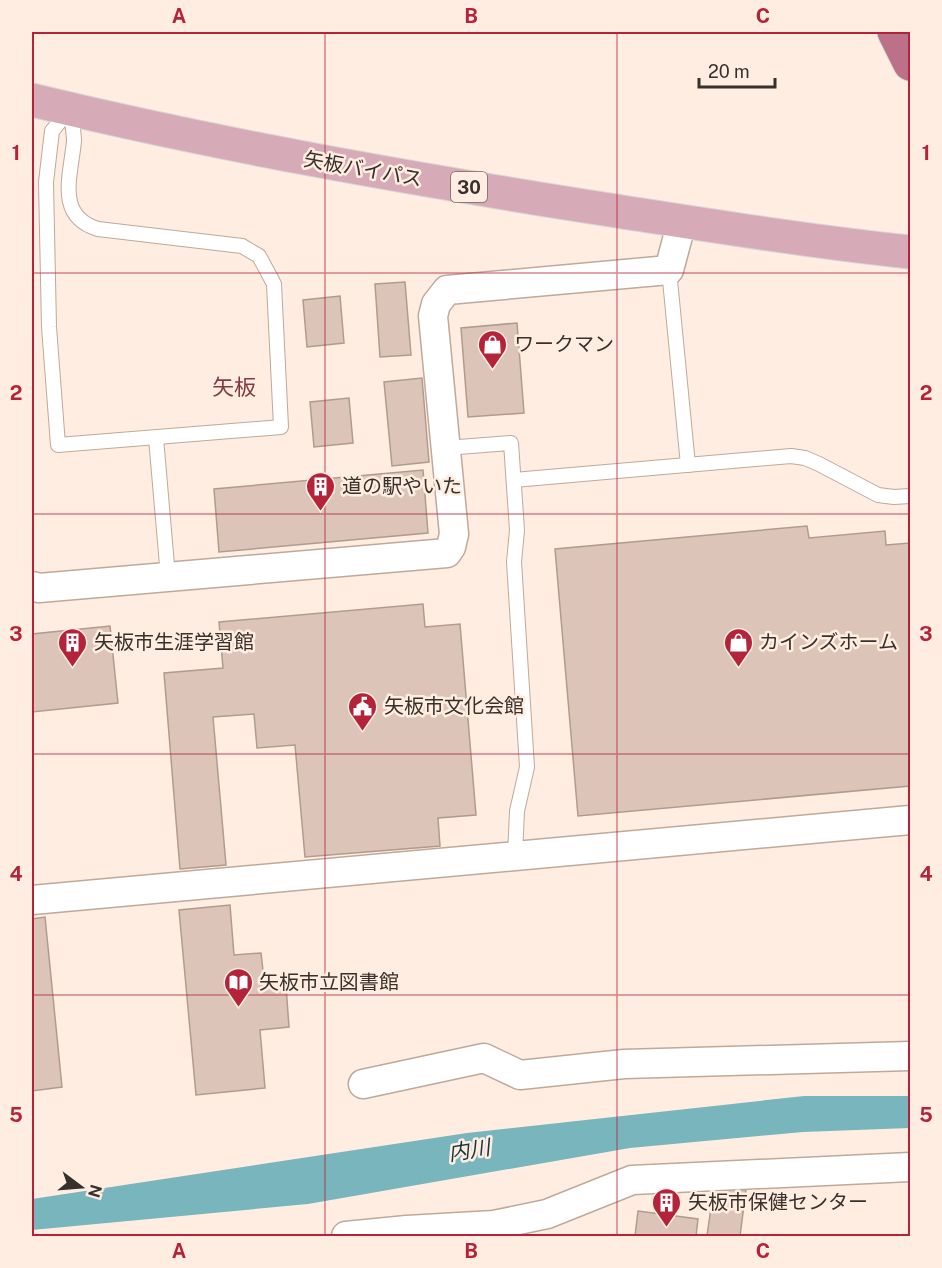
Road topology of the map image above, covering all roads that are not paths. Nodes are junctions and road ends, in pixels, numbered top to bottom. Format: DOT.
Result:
graph roads {
  1 [pos="894,32"];
  2 [pos="910,64"];
  3 [pos="32,100"];
  4 [pos="70,109"];
  5 [pos="682,221"];
  6 [pos="910,252"];
  7 [pos="669,270"];
  8 [pos="156,438"];
  9 [pos="446,448"];
  10 [pos="688,465"];
  11 [pos="514,480"];
  12 [pos="910,496"];
  13 [pos="168,577"];
  14 [pos="32,586"];
  15 [pos="910,820"];
  16 [pos="515,856"];
  17 [pos="32,900"];
  18 [pos="910,1056"];
  19 [pos="363,1084"];
  20 [pos="910,1167"];
  21 [pos="406,1233"];
  22 [pos="346,1236"];
  1 -- 2 [label="highway"];
  3 -- 4 [label="main road, 矢板バイパス / 30"];
  4 -- 5 [label="main road, 矢板バイパス / 30"];
  4 -- 8 [label="lane"];
  4 -- 8 [label="lane"];
  5 -- 6 [label="main road, 矢板バイパス / 30"];
  5 -- 7 [label="street"];
  7 -- 9 [label="street"];
  7 -- 10 [label="lane"];
  8 -- 13 [label="lane"];
  9 -- 11 [label="lane"];
  9 -- 13 [label="street"];
  10 -- 11 [label="lane"];
  10 -- 12 [label="lane"];
  11 -- 16 [label="lane"];
  13 -- 14 [label="street"];
  15 -- 16 [label="street"];
  16 -- 17 [label="street"];
  18 -- 19 [label="street"];
  20 -- 21 [label="street"];
  21 -- 22 [label="street"];
}
